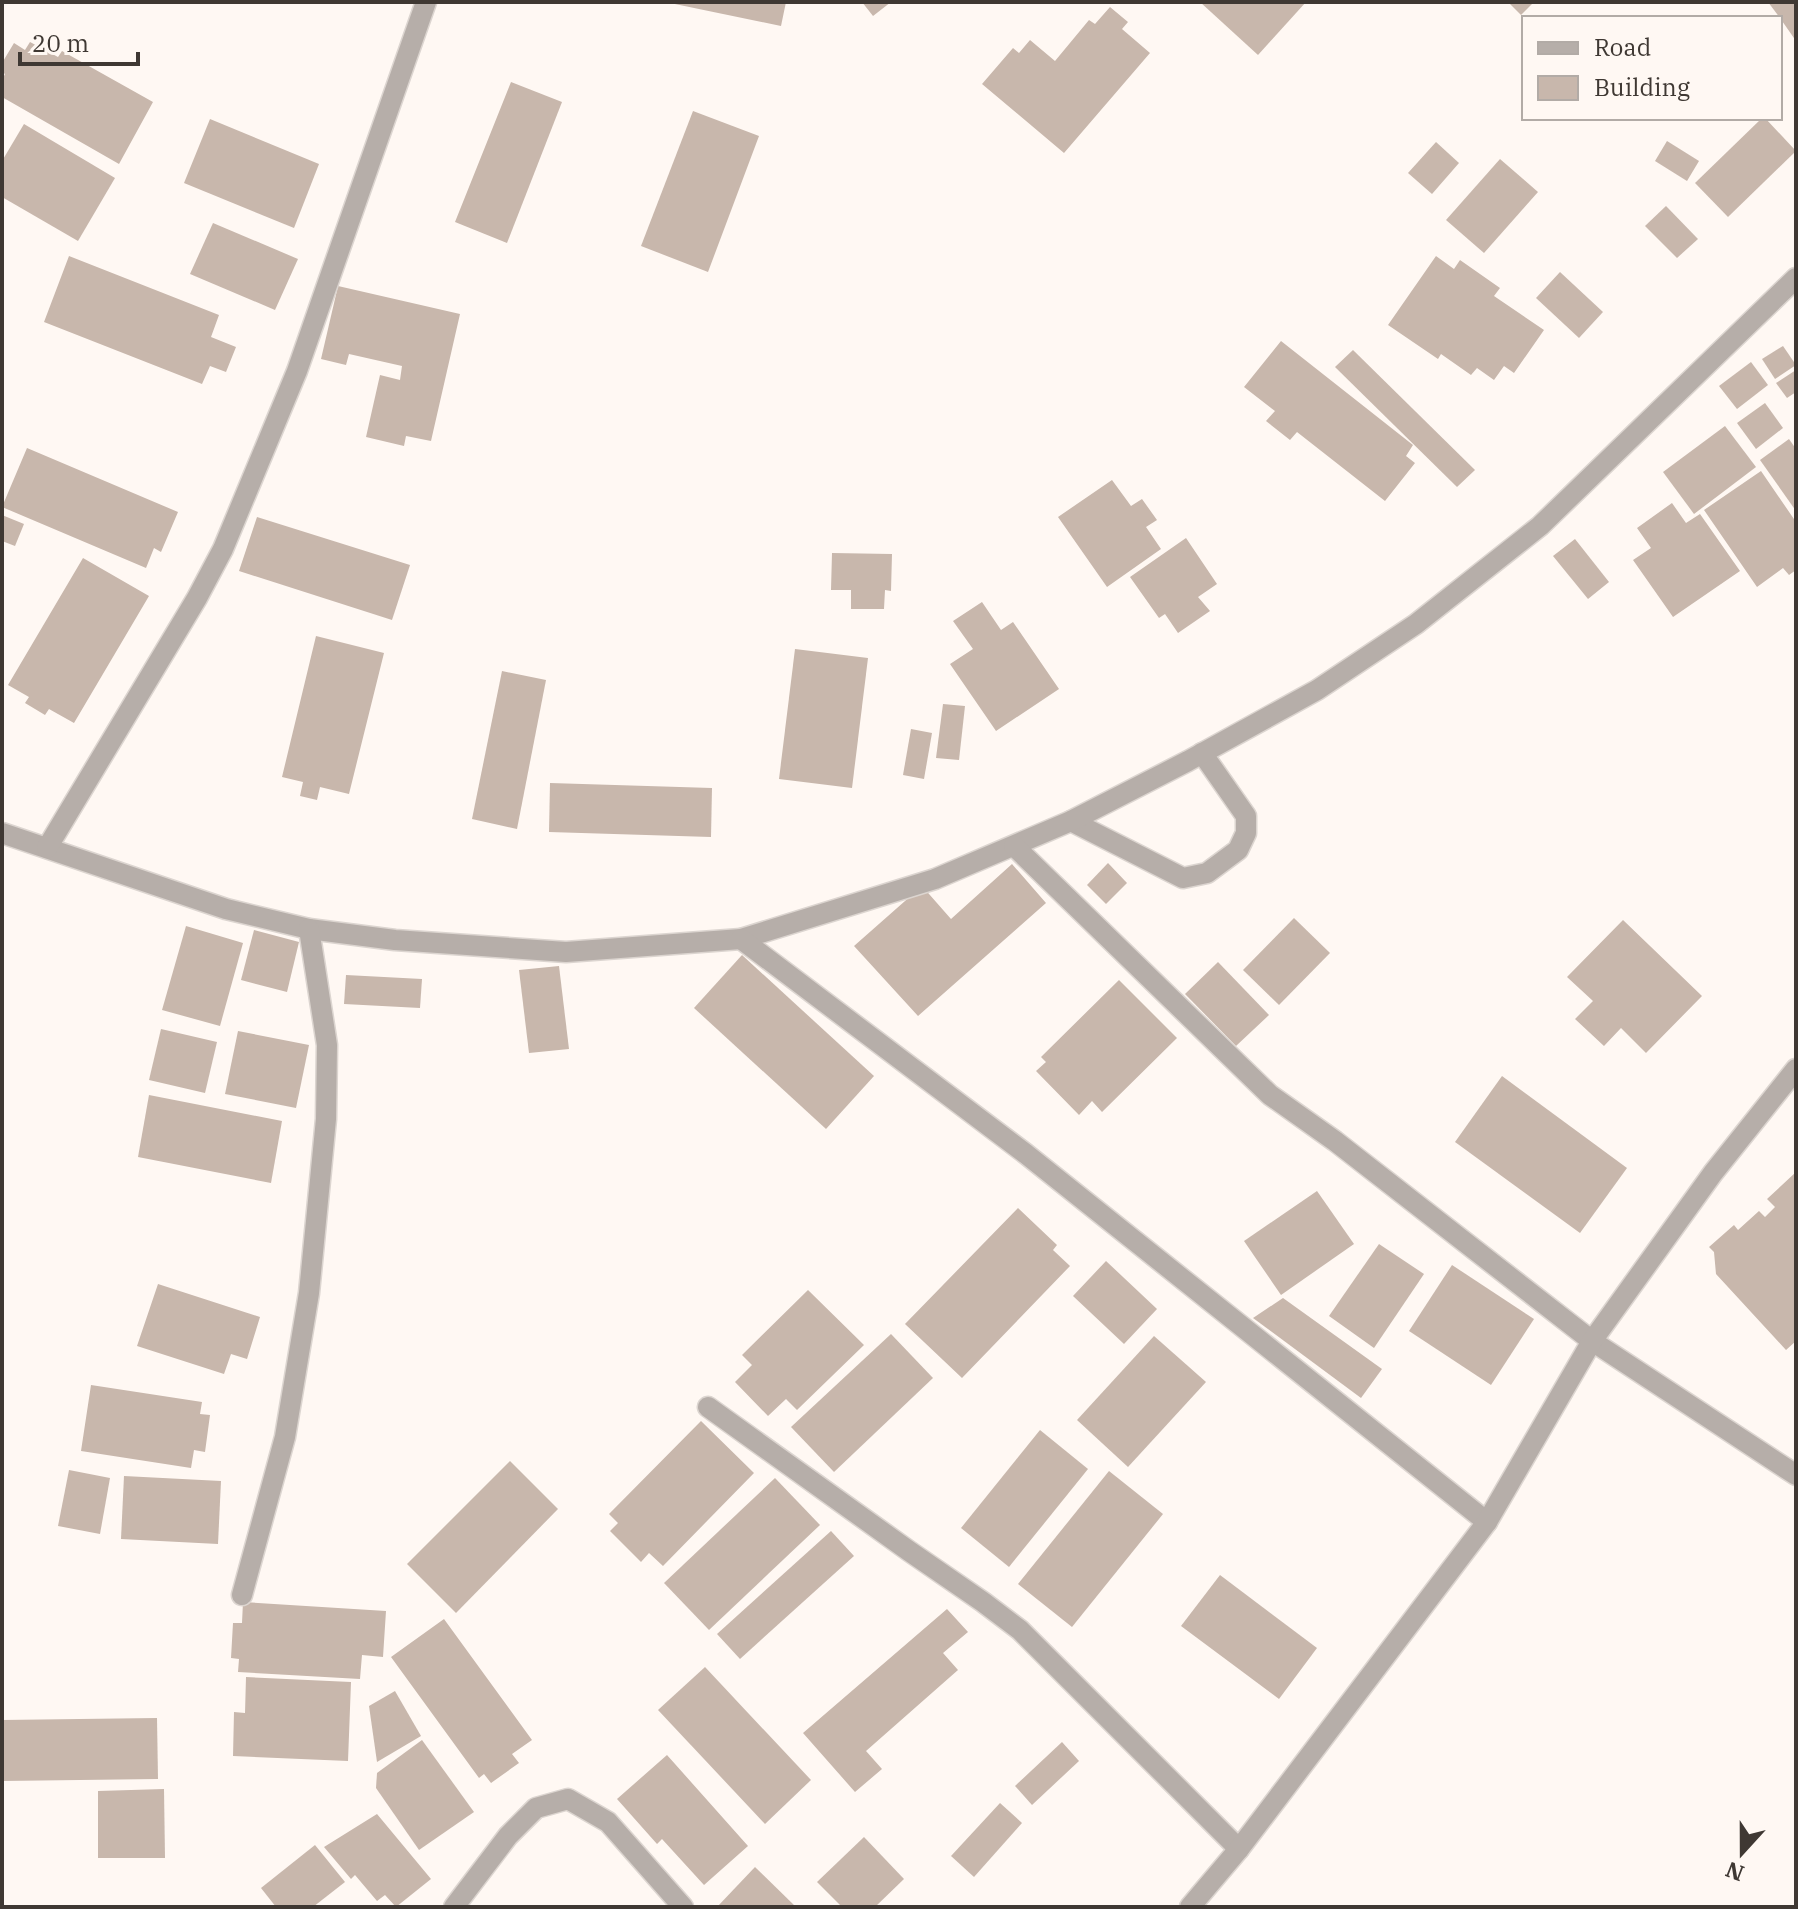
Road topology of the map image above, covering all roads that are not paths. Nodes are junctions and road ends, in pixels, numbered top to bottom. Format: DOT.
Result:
graph roads {
  1 [pos="426,2"];
  2 [pos="1796,278"];
  3 [pos="1202,753"];
  4 [pos="1071,821"];
  5 [pos="2,833"];
  6 [pos="1014,846"];
  7 [pos="47,848"];
  8 [pos="309,929"];
  9 [pos="741,939"];
  10 [pos="1796,1069"];
  11 [pos="1592,1341"];
  12 [pos="708,1407"];
  13 [pos="1796,1475"];
  14 [pos="1487,1522"];
  15 [pos="242,1595"];
  16 [pos="1239,1849"];
  17 [pos="454,1907"];
  18 [pos="683,1907"];
  19 [pos="1190,1907"];
  1 -- 7 [label="street"];
  2 -- 3 [label="street"];
  3 -- 4 [label="street"];
  3 -- 4 [label="street"];
  4 -- 6 [label="street"];
  5 -- 7 [label="street"];
  6 -- 9 [label="street"];
  6 -- 11 [label="street"];
  7 -- 8 [label="street"];
  8 -- 9 [label="street"];
  8 -- 15 [label="street"];
  9 -- 14 [label="street"];
  10 -- 11 [label="street"];
  11 -- 13 [label="street"];
  11 -- 14 [label="street"];
  12 -- 16 [label="street"];
  14 -- 16 [label="street"];
  16 -- 19 [label="street"];
  17 -- 18 [label="street"];
}
